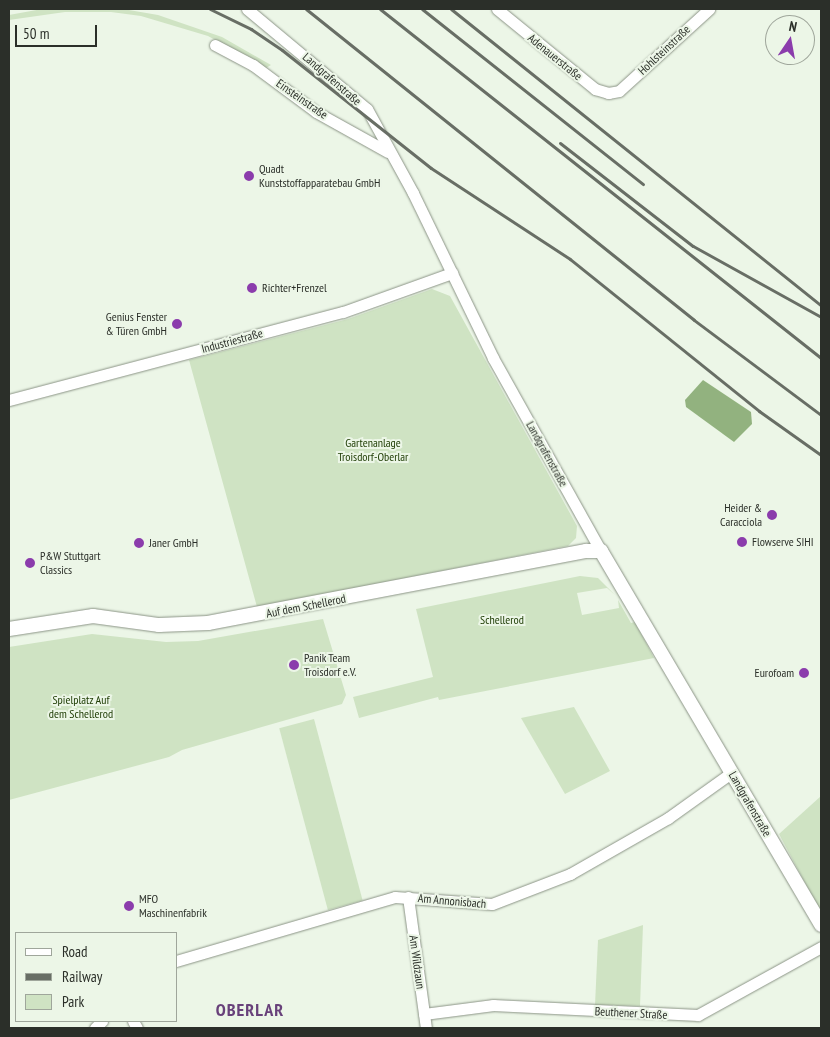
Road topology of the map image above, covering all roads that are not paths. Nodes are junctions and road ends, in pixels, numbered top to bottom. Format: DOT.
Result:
graph roads {
  1 [pos="247,9"];
  2 [pos="497,9"];
  3 [pos="709,9"];
  4 [pos="214,45"];
  5 [pos="619,91"];
  6 [pos="390,153"];
  7 [pos="452,273"];
  8 [pos="9,400"];
  9 [pos="601,551"];
  10 [pos="9,629"];
  11 [pos="731,773"];
  12 [pos="408,896"];
  13 [pos="821,925"];
  14 [pos="821,948"];
  15 [pos="178,960"];
  16 [pos="424,1014"];
  17 [pos="698,1015"];
  18 [pos="426,1028"];
  19 [pos="697,1028"];
  1 -- 6 [label="street, Landgrafenstraße"];
  2 -- 5 [label="street, Adenauerstraße"];
  3 -- 5 [label="street, Hohlsteinstraße"];
  4 -- 6 [label="street, Einsteinstraße"];
  6 -- 7 [label="street, Landgrafenstraße"];
  7 -- 8 [label="street, Industriestraße"];
  7 -- 9 [label="street, Landgrafenstraße"];
  9 -- 10 [label="street, Auf dem Schellerod"];
  9 -- 11 [label="street, Landgrafenstraße"];
  11 -- 12 [label="street, Am Annonisbach"];
  11 -- 13 [label="street, Landgrafenstraße"];
  12 -- 15 [label="street, Am Annonisbach"];
  12 -- 16 [label="street, Am Wildzaun"];
  14 -- 17 [label="street"];
  16 -- 17 [label="street, Beuthener Straße"];
  16 -- 18 [label="street, Am Wildzaun"];
  17 -- 19 [label="street"];
}
